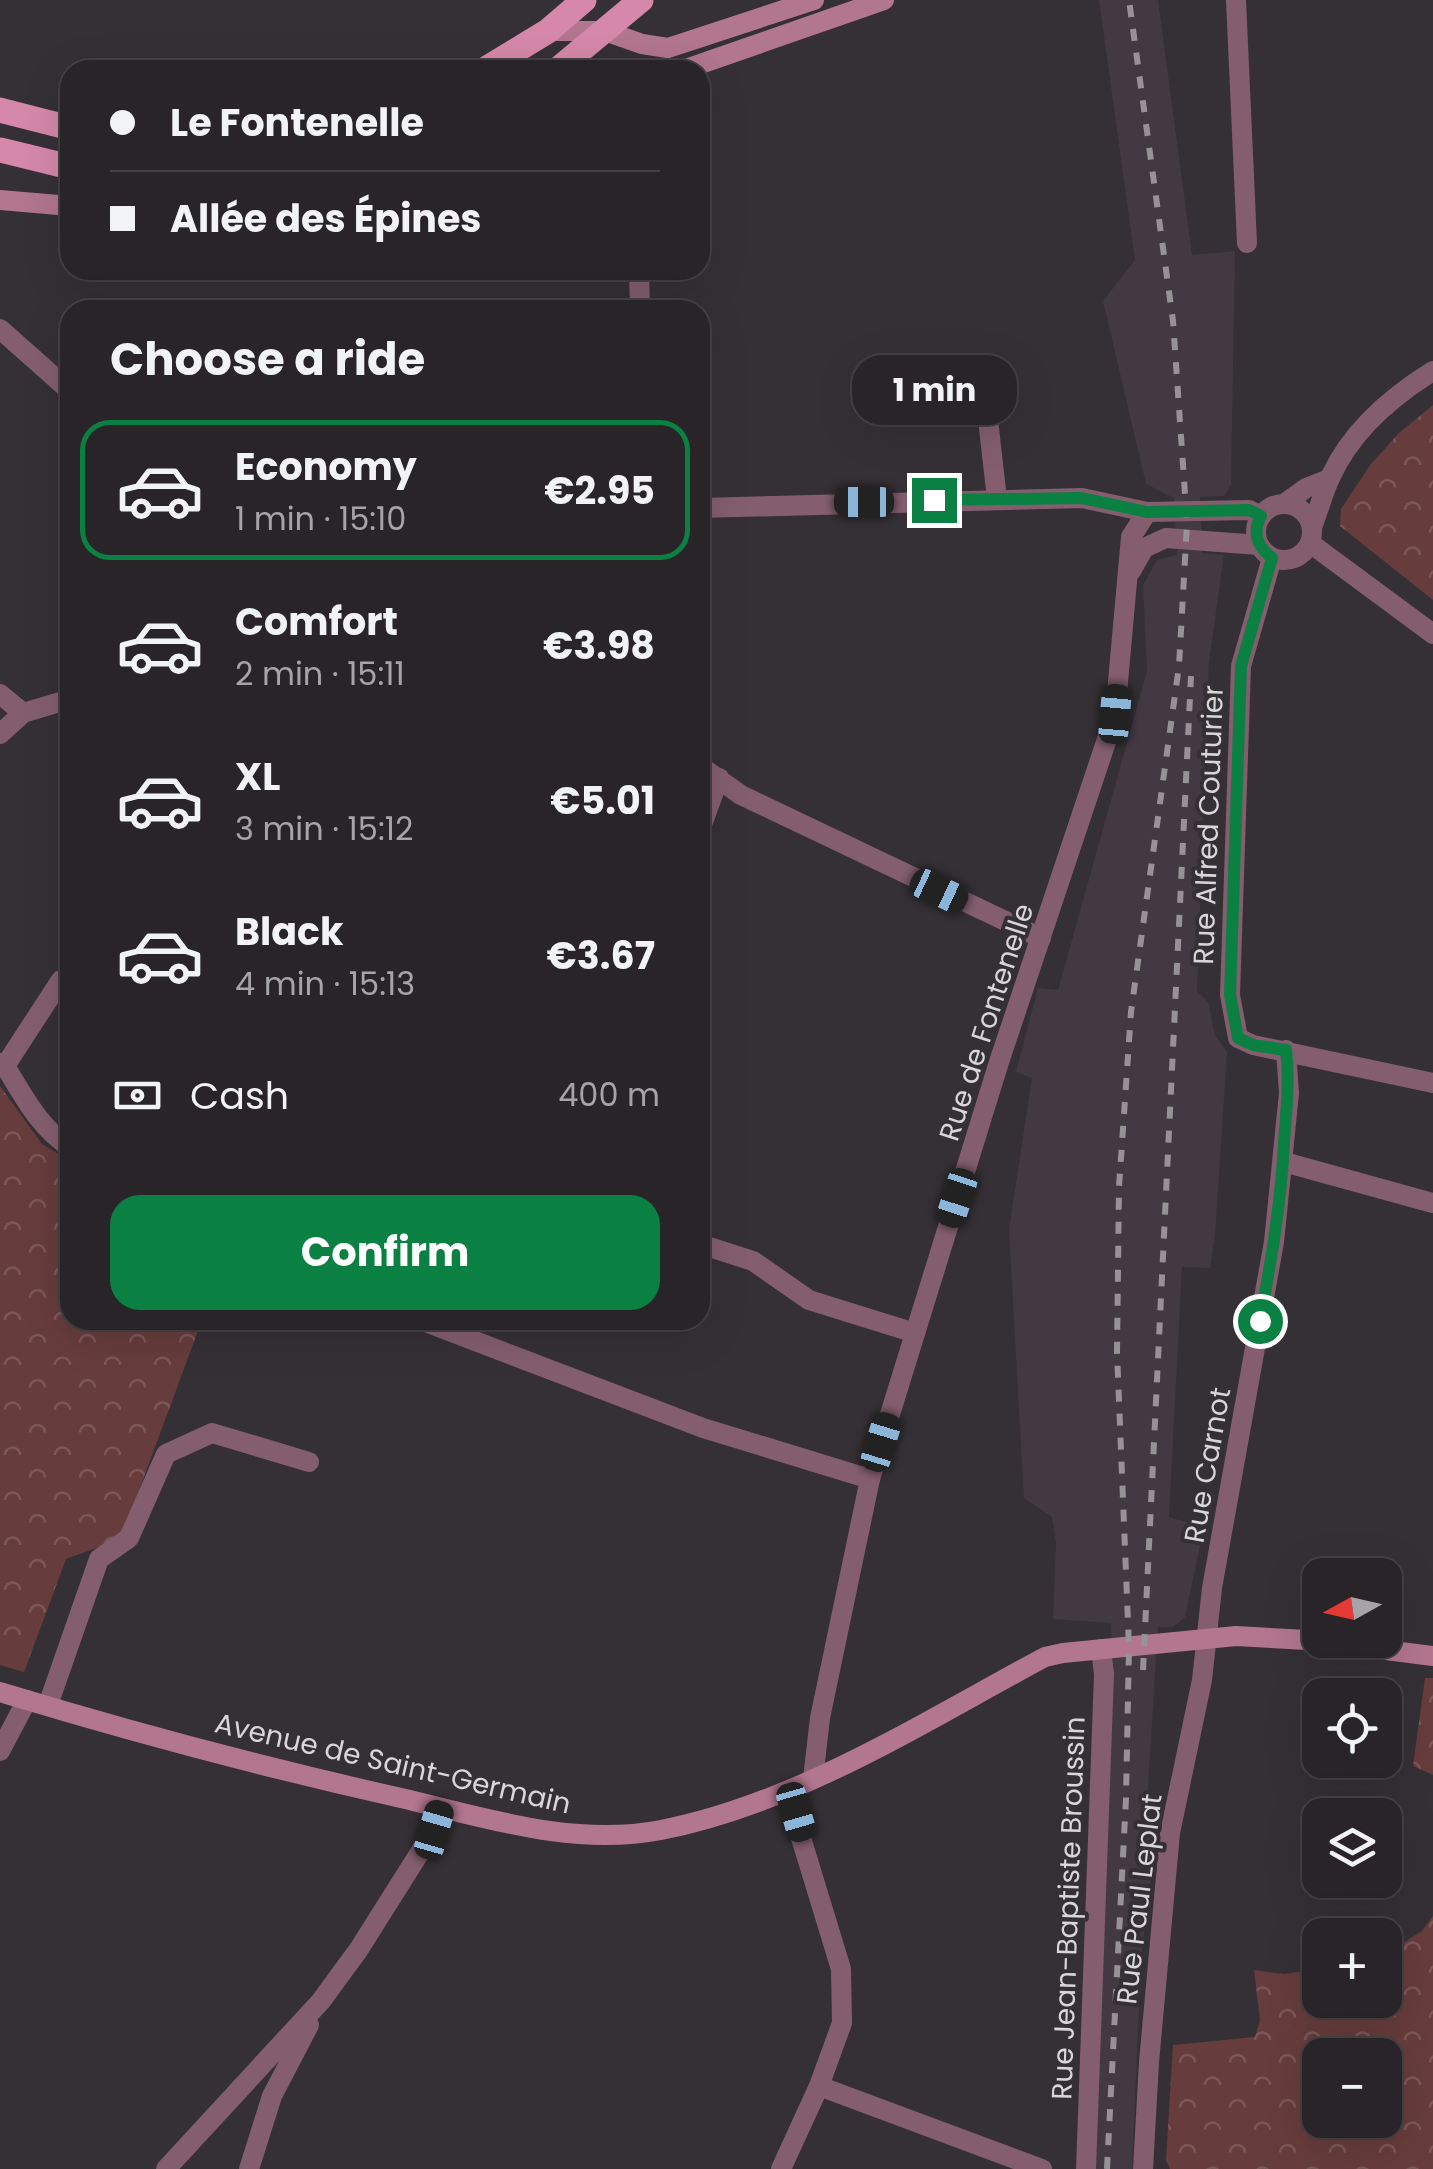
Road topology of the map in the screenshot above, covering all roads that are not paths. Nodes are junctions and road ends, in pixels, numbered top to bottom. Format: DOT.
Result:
graph roads {
  1 [pos="584,0"];
  2 [pos="641,0"];
  3 [pos="814,0"];
  4 [pos="884,0"];
  5 [pos="1236,0"];
  6 [pos="556,31"];
  7 [pos="606,32"];
  8 [pos="502,60"];
  9 [pos="569,60"];
  10 [pos="576,60"];
  11 [pos="710,61"];
  12 [pos="0,110"];
  13 [pos="60,125"];
  14 [pos="0,150"];
  15 [pos="60,165"];
  16 [pos="5,199"];
  17 [pos="60,205"];
  18 [pos="1246,242"];
  19 [pos="0,329"];
  20 [pos="1433,371"];
  21 [pos="60,382"];
  22 [pos="976,382"];
  23 [pos="1329,479"];
  24 [pos="997,499"];
  25 [pos="1284,504"];
  26 [pos="710,508"];
  27 [pos="1147,512"];
  28 [pos="1261,516"];
  29 [pos="1311,535"];
  30 [pos="1266,551"];
  31 [pos="1130,572"];
  32 [pos="1433,634"];
  33 [pos="0,694"];
  34 [pos="60,701"];
  35 [pos="23,713"];
  36 [pos="0,734"];
  37 [pos="710,772"];
  38 [pos="719,778"];
  39 [pos="710,803"];
  40 [pos="1041,938"];
  41 [pos="60,980"];
  42 [pos="1286,1050"];
  43 [pos="2,1064"];
  44 [pos="1433,1082"];
  45 [pos="60,1142"];
  46 [pos="1284,1162"];
  47 [pos="1433,1203"];
  48 [pos="710,1247"];
  49 [pos="446,1330"];
  50 [pos="915,1333"];
  51 [pos="309,1462"];
  52 [pos="870,1479"];
  53 [pos="1209,1639"];
  54 [pos="1101,1649"];
  55 [pos="1433,1656"];
  56 [pos="0,1692"];
  57 [pos="27,1700"];
  58 [pos="48,1706"];
  59 [pos="0,1751"];
  60 [pos="814,1779"];
  61 [pos="788,1792"];
  62 [pos="441,1808"];
  63 [pos="321,2001"];
  64 [pos="820,2086"];
  65 [pos="166,2169"];
  66 [pos="249,2169"];
  67 [pos="781,2169"];
  68 [pos="1042,2169"];
  69 [pos="1086,2169"];
  70 [pos="1143,2169"];
  1 -- 6 [label="main road"];
  2 -- 7 [label="main road"];
  3 -- 7 [label="main road"];
  4 -- 11 [label="main road"];
  5 -- 18 [label="street"];
  6 -- 7 [label="main road"];
  6 -- 8 [label="main road"];
  6 -- 9 [label="main road"];
  7 -- 10 [label="main road"];
  12 -- 13 [label="main road"];
  14 -- 15 [label="main road"];
  16 -- 17 [label="main road"];
  19 -- 21 [label="street"];
  20 -- 23 [label="street"];
  22 -- 24 [label="street"];
  23 -- 25 [label="street"];
  23 -- 29 [label="street"];
  24 -- 26 [label="street"];
  24 -- 27 [label="street"];
  25 -- 28 [label="street"];
  25 -- 29 [label="street"];
  27 -- 28 [label="street"];
  27 -- 31 [label="street, Rue de Fontenelle"];
  28 -- 30 [label="street"];
  29 -- 30 [label="street"];
  29 -- 32 [label="street"];
  30 -- 31 [label="street"];
  30 -- 42 [label="street, Rue Alfred Couturier"];
  31 -- 40 [label="street, Rue de Fontenelle"];
  33 -- 35 [label="street"];
  34 -- 35 [label="street"];
  35 -- 36 [label="street"];
  37 -- 38 [label="street"];
  38 -- 39 [label="street"];
  38 -- 40 [label="street"];
  40 -- 50 [label="street, Rue de Fontenelle"];
  41 -- 43 [label="street"];
  42 -- 44 [label="street"];
  42 -- 46 [label="street, Rue Carnot"];
  43 -- 45 [label="street"];
  46 -- 47 [label="street"];
  46 -- 53 [label="street, Rue Carnot"];
  48 -- 50 [label="street"];
  49 -- 52 [label="street"];
  50 -- 52 [label="street, Rue de Fontenelle"];
  51 -- 58 [label="street"];
  52 -- 60 [label="street, Rue de Fontenelle"];
  53 -- 54 [label="main road, Avenue de Saint-Germain"];
  53 -- 55 [label="main road, Avenue de Saint-Germain"];
  53 -- 70 [label="street, Rue Paul Leplat"];
  54 -- 60 [label="main road, Avenue de Saint-Germain"];
  54 -- 69 [label="street, Rue Jean-Baptiste Broussin"];
  56 -- 57 [label="main road, Avenue de Saint-Germain"];
  57 -- 58 [label="main road, Avenue de Saint-Germain"];
  57 -- 59 [label="street"];
  58 -- 62 [label="main road, Avenue de Saint-Germain"];
  60 -- 61 [label="main road, Avenue de Saint-Germain"];
  61 -- 62 [label="main road, Avenue de Saint-Germain"];
  61 -- 64 [label="street"];
  62 -- 63 [label="street"];
  63 -- 65 [label="street"];
  63 -- 66 [label="street"];
  64 -- 67 [label="street"];
  64 -- 68 [label="street"];
}
